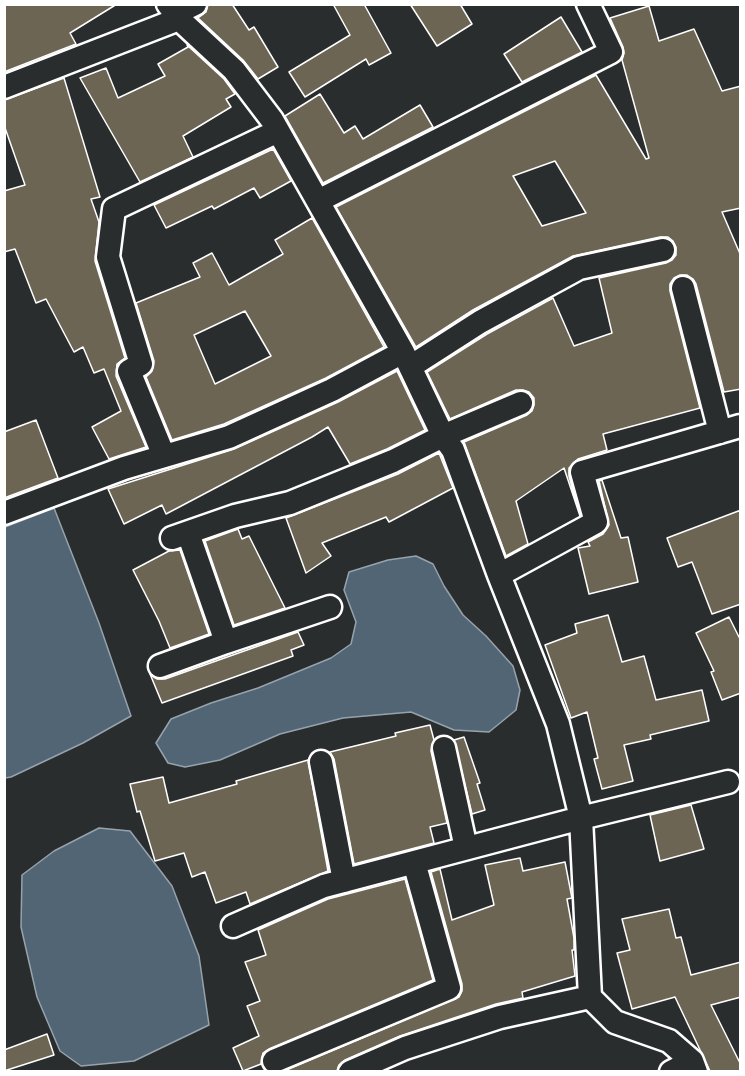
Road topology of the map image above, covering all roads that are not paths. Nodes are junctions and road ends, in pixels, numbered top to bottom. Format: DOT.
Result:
graph roads {
  1 [pos="588,4"];
  2 [pos="179,11"];
  3 [pos="4,87"];
  4 [pos="278,131"];
  5 [pos="318,201"];
  6 [pos="663,250"];
  7 [pos="683,288"];
  8 [pos="406,359"];
  9 [pos="521,403"];
  10 [pos="730,429"];
  11 [pos="443,436"];
  12 [pos="164,456"];
  13 [pos="4,513"];
  14 [pos="499,575"];
  15 [pos="330,607"];
  16 [pos="226,642"];
  17 [pos="160,666"];
  18 [pos="444,748"];
  19 [pos="321,762"];
  20 [pos="728,782"];
  21 [pos="581,818"];
  22 [pos="466,848"];
  23 [pos="414,862"];
  24 [pos="344,881"];
  25 [pos="233,926"];
  26 [pos="590,998"];
  27 [pos="274,1061"];
  28 [pos="694,1066"];
  29 [pos="350,1071"];
  30 [pos="671,1071"];
  1 -- 5 [label="street"];
  2 -- 3 [label="street"];
  2 -- 4 [label="street"];
  4 -- 5 [label="street"];
  4 -- 12 [label="street"];
  5 -- 8 [label="street"];
  6 -- 8 [label="street"];
  7 -- 10 [label="street"];
  8 -- 11 [label="street"];
  8 -- 12 [label="street"];
  9 -- 11 [label="street"];
  10 -- 14 [label="street"];
  11 -- 14 [label="street"];
  11 -- 16 [label="street"];
  12 -- 13 [label="street"];
  14 -- 21 [label="street"];
  15 -- 16 [label="street"];
  16 -- 17 [label="street"];
  18 -- 22 [label="street"];
  19 -- 24 [label="street"];
  20 -- 21 [label="street"];
  21 -- 22 [label="street"];
  21 -- 26 [label="street"];
  22 -- 23 [label="street"];
  23 -- 24 [label="street"];
  23 -- 27 [label="street"];
  24 -- 25 [label="street"];
  26 -- 28 [label="street"];
  26 -- 29 [label="street"];
  28 -- 30 [label="street"];
}
